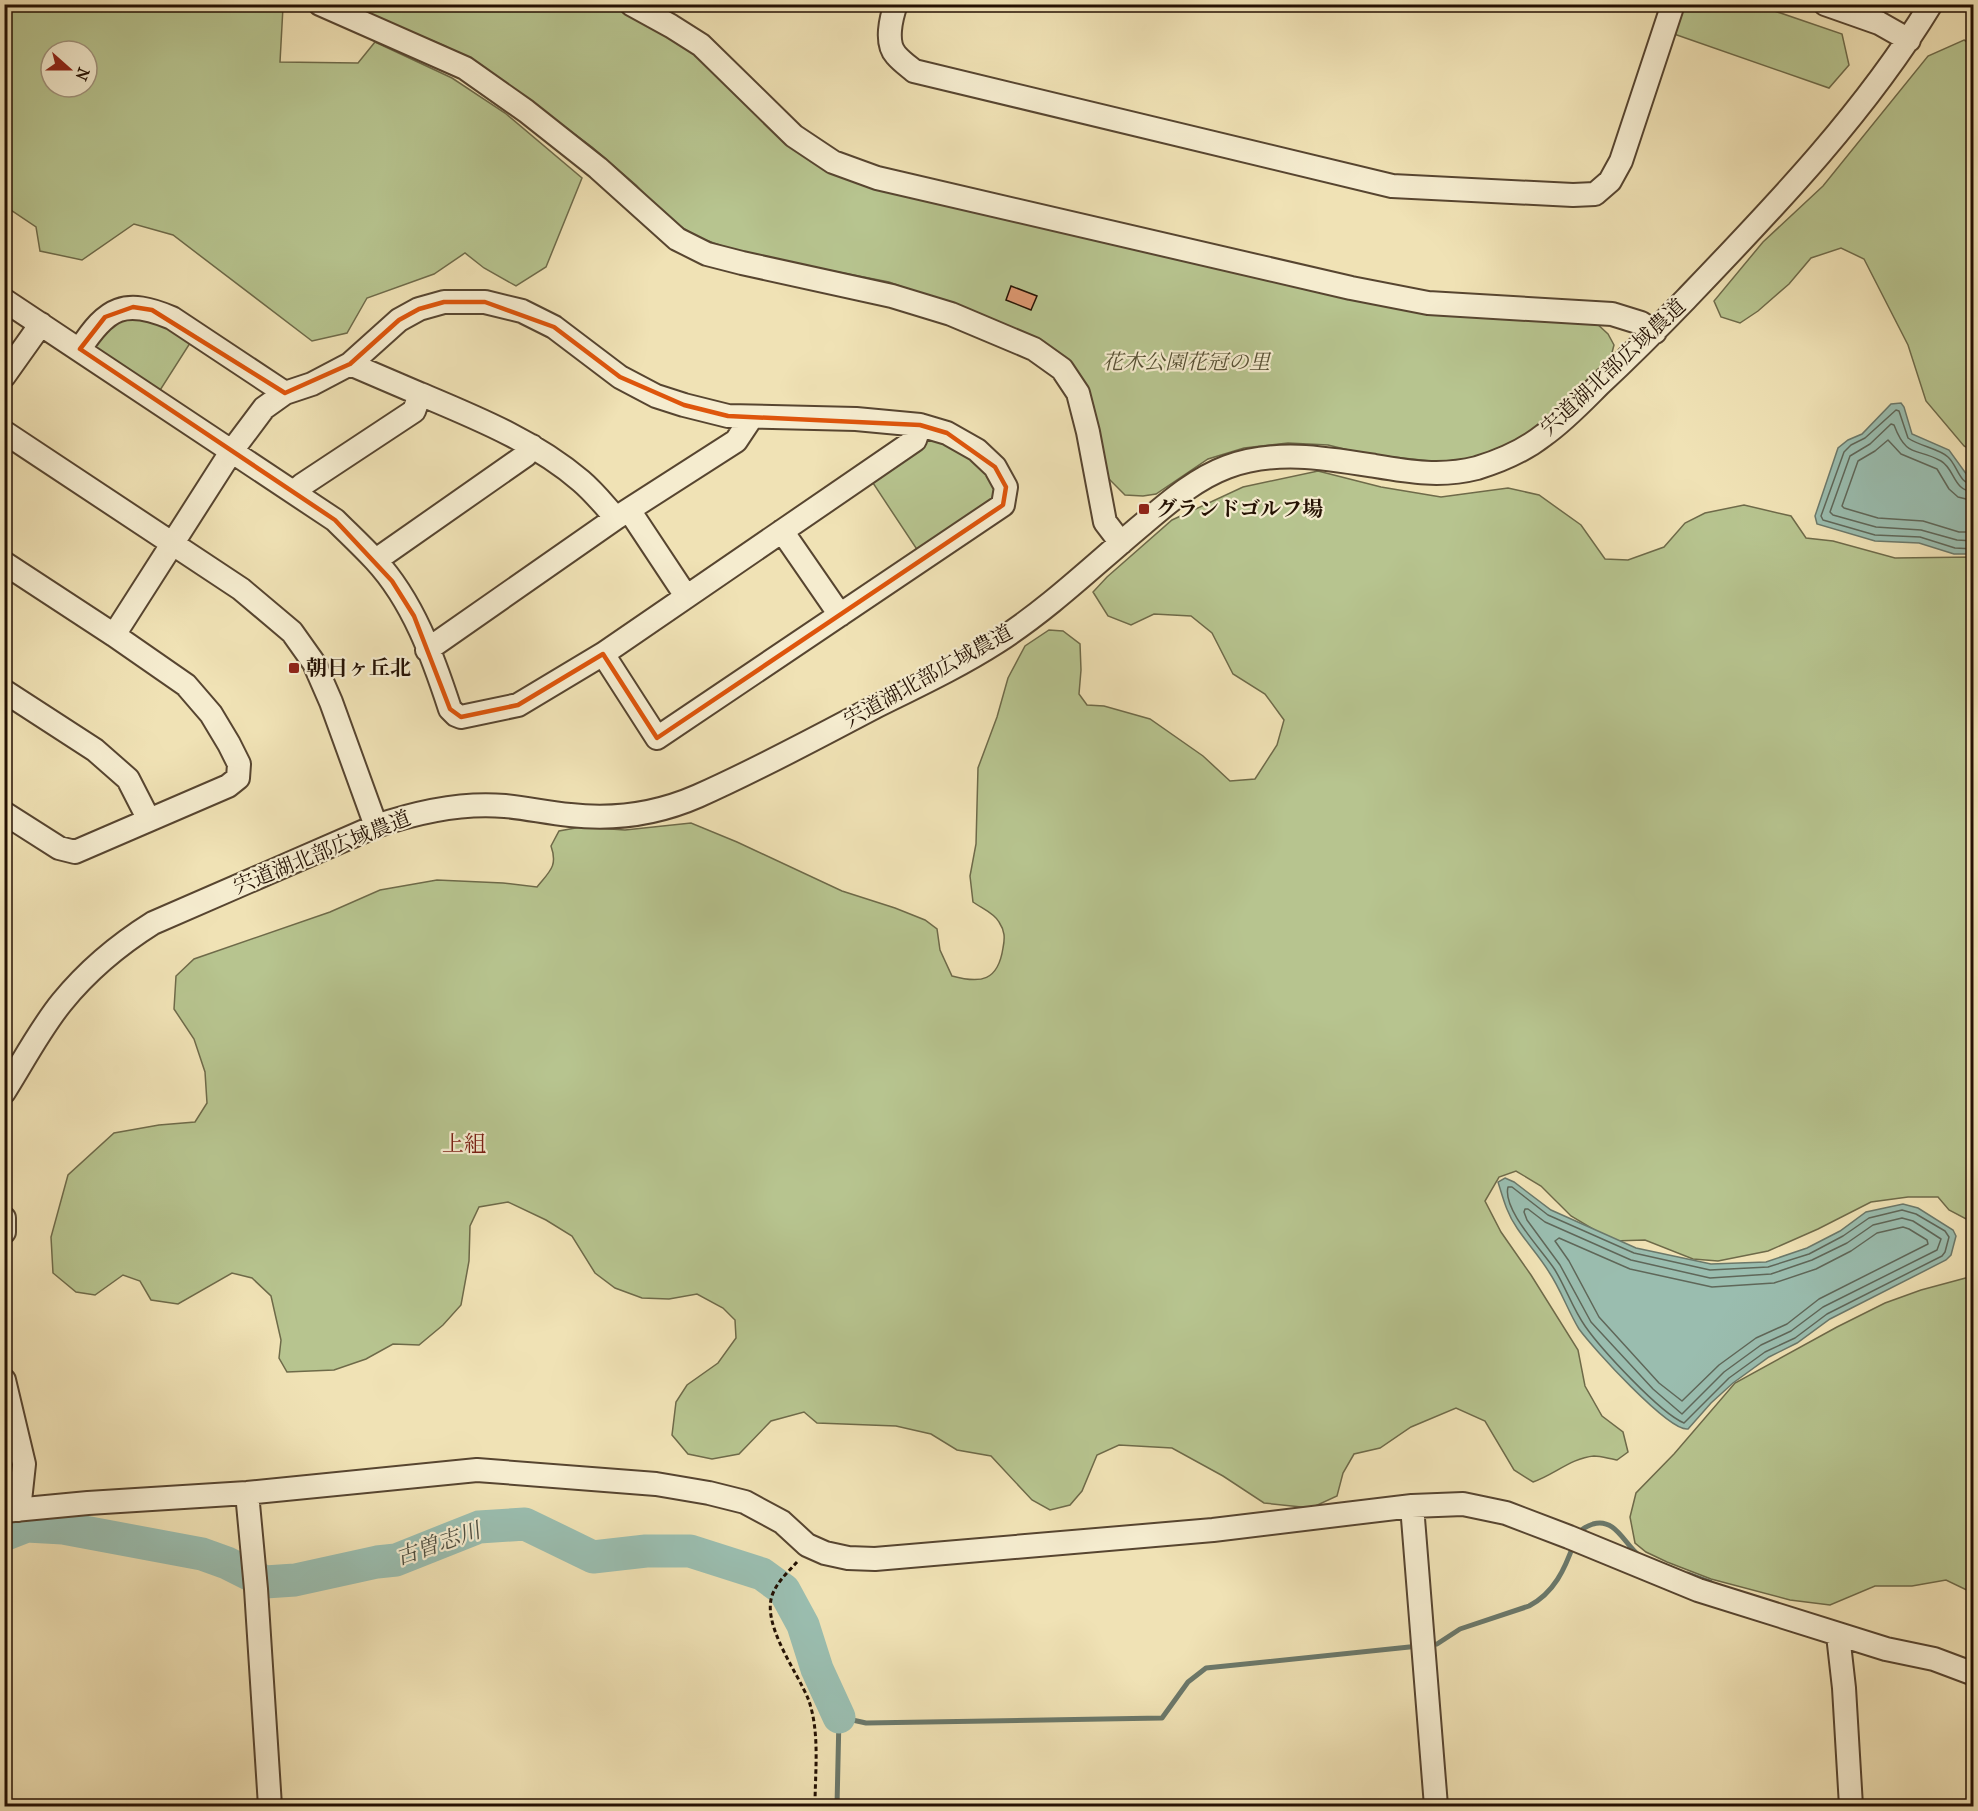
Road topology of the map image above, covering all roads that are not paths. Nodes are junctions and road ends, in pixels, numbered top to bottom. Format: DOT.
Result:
graph roads {
  1 [pos="320,4"];
  2 [pos="631,4"];
  3 [pos="896,4"];
  4 [pos="1674,4"];
  5 [pos="1825,4"];
  6 [pos="1931,4"];
  7 [pos="1909,40"];
  8 [pos="4,300"];
  9 [pos="40,324"];
  10 [pos="1655,332"];
  11 [pos="80,349"];
  12 [pos="350,364"];
  13 [pos="4,376"];
  14 [pos="285,393"];
  15 [pos="420,394"];
  16 [pos="752,417"];
  17 [pos="920,425"];
  18 [pos="4,432"];
  19 [pos="532,446"];
  20 [pos="231,452"];
  21 [pos="294,492"];
  22 [pos="622,514"];
  23 [pos="782,531"];
  24 [pos="1121,543"];
  25 [pos="172,544"];
  26 [pos="376,560"];
  27 [pos="4,563"];
  28 [pos="686,597"];
  29 [pos="840,615"];
  30 [pos="114,635"];
  31 [pos="427,650"];
  32 [pos="603,654"];
  33 [pos="7,698"];
  34 [pos="4,813"];
  35 [pos="149,820"];
  36 [pos="376,826"];
  37 [pos="4,1092"];
  38 [pos="4,1218"];
  39 [pos="4,1232"];
  40 [pos="4,1380"];
  41 [pos="247,1493"];
  42 [pos="1412,1506"];
  43 [pos="12,1511"];
  44 [pos="1838,1635"];
  45 [pos="1974,1674"];
  46 [pos="270,1806"];
  47 [pos="1436,1806"];
  48 [pos="1851,1806"];
  1 -- 24 [label="street"];
  2 -- 10 [label="street"];
  3 -- 4 [label="street"];
  5 -- 7 [label="street"];
  6 -- 7 [label="street, 宍道湖北部広域農道"];
  7 -- 10 [label="street, 宍道湖北部広域農道"];
  8 -- 9 [label="street"];
  9 -- 11 [label="street"];
  9 -- 13 [label="street"];
  10 -- 24 [label="street, 宍道湖北部広域農道"];
  11 -- 14 [label="street"];
  11 -- 20 [label="street"];
  12 -- 14 [label="street"];
  12 -- 15 [label="street"];
  12 -- 16 [label="street"];
  14 -- 20 [label="street"];
  15 -- 19 [label="street"];
  15 -- 21 [label="street"];
  16 -- 17 [label="street"];
  16 -- 22 [label="street"];
  17 -- 23 [label="street"];
  17 -- 29 [label="street"];
  18 -- 25 [label="street"];
  19 -- 22 [label="street"];
  19 -- 26 [label="street"];
  20 -- 21 [label="street"];
  20 -- 25 [label="street"];
  21 -- 26 [label="street"];
  22 -- 28 [label="street"];
  22 -- 31 [label="street"];
  23 -- 28 [label="street"];
  23 -- 29 [label="street"];
  24 -- 36 [label="street, 宍道湖北部広域農道"];
  25 -- 30 [label="street"];
  25 -- 36 [label="street"];
  26 -- 31 [label="street"];
  27 -- 30 [label="street"];
  28 -- 32 [label="street"];
  29 -- 32 [label="street"];
  30 -- 35 [label="street"];
  31 -- 32 [label="street"];
  33 -- 35 [label="street"];
  34 -- 35 [label="street"];
  36 -- 37 [label="street, 宍道湖北部広域農道"];
  38 -- 39 [label="street"];
  40 -- 43 [label="street"];
  41 -- 42 [label="street"];
  41 -- 43 [label="street"];
  41 -- 46 [label="street"];
  42 -- 44 [label="street"];
  42 -- 47 [label="street"];
  44 -- 45 [label="street"];
  44 -- 48 [label="street"];
}
